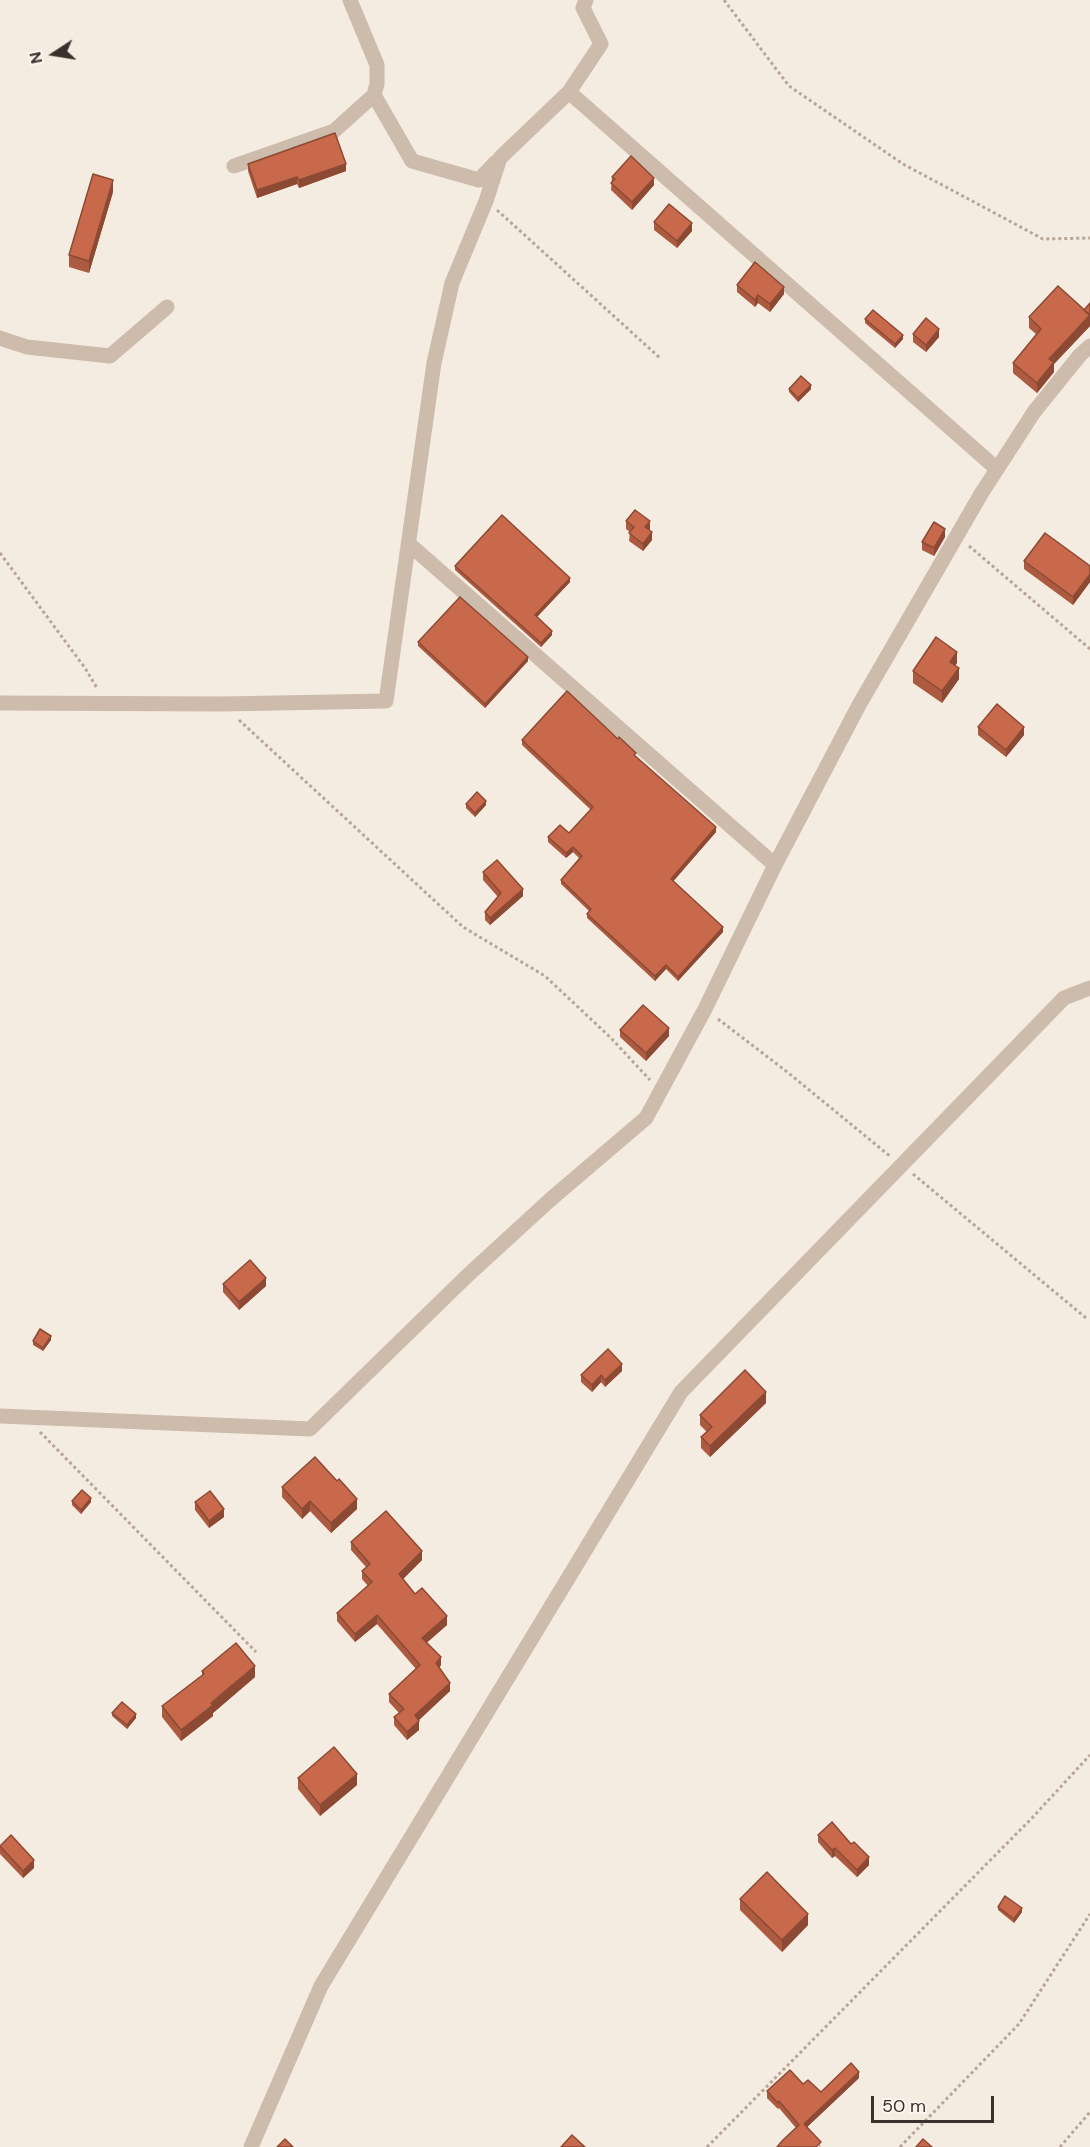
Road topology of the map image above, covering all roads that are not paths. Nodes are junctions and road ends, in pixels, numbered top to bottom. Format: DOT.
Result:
graph roads {
  1 [pos="350,0"];
  2 [pos="586,0"];
  3 [pos="569,92"];
  4 [pos="374,95"];
  5 [pos="500,158"];
  6 [pos="234,166"];
  7 [pos="167,307"];
  8 [pos="0,338"];
  9 [pos="1090,346"];
  10 [pos="997,469"];
  11 [pos="409,544"];
  12 [pos="0,703"];
  13 [pos="775,865"];
  14 [pos="1090,988"];
  15 [pos="0,1416"];
  16 [pos="251,2147"];
  1 -- 4 [label="street"];
  2 -- 3 [label="street"];
  3 -- 5 [label="street"];
  3 -- 10 [label="street"];
  4 -- 5 [label="street"];
  4 -- 6 [label="street"];
  5 -- 11 [label="street"];
  7 -- 8 [label="street"];
  9 -- 10 [label="street"];
  10 -- 13 [label="street"];
  11 -- 12 [label="street"];
  11 -- 13 [label="street"];
  13 -- 15 [label="street"];
  14 -- 16 [label="street"];
}
